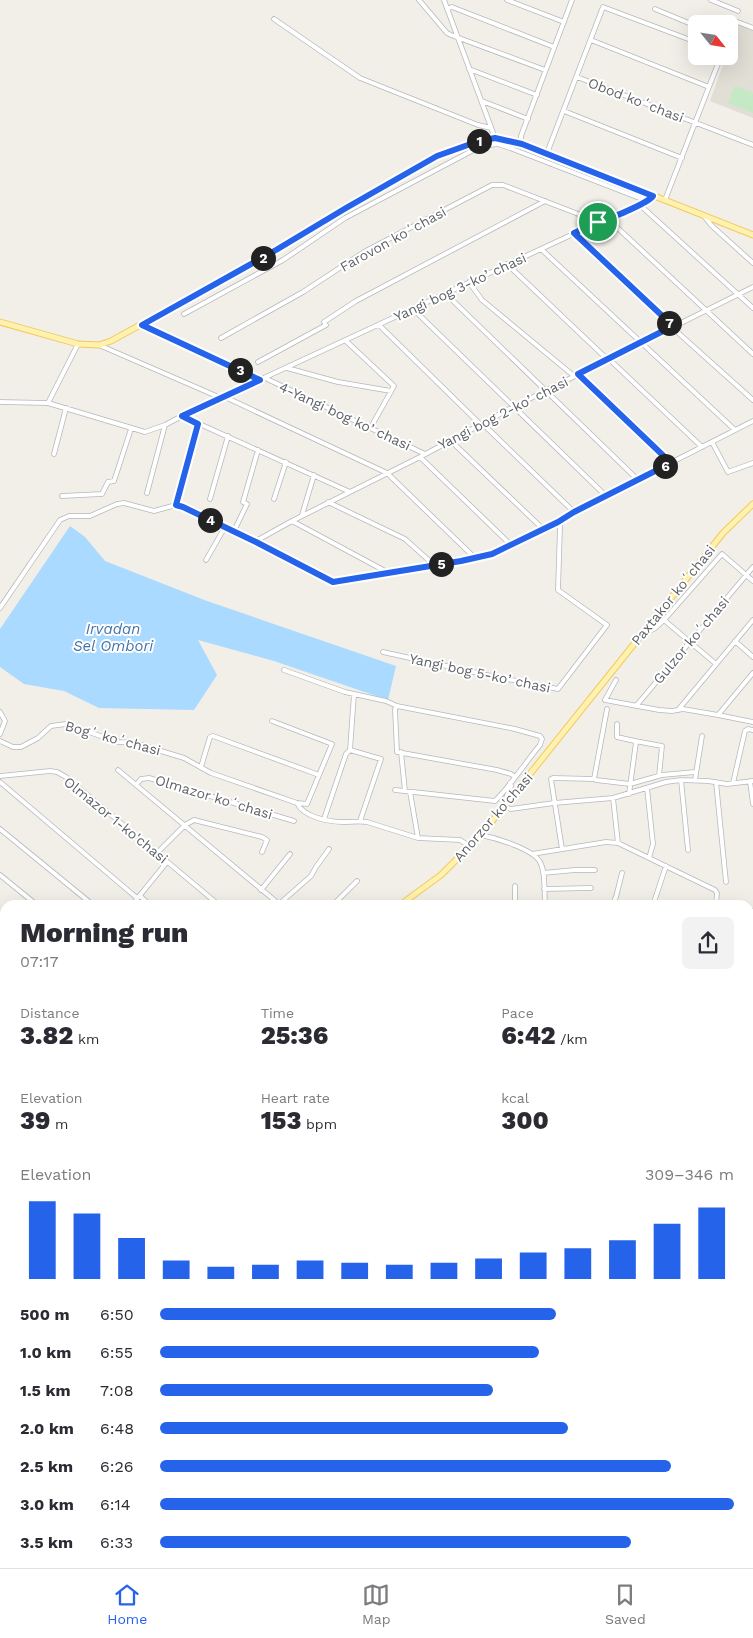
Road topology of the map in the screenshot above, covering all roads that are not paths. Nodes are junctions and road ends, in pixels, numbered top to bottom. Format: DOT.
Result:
graph roads {
  1 [pos="419,0"];
  2 [pos="444,0"];
  3 [pos="507,0"];
  4 [pos="572,0"];
  5 [pos="711,0"];
  6 [pos="447,9"];
  7 [pos="656,9"];
  8 [pos="738,11"];
  9 [pos="274,19"];
  10 [pos="564,22"];
  11 [pos="688,23"];
  12 [pos="738,23"];
  13 [pos="753,28"];
  14 [pos="457,36"];
  15 [pos="688,39"];
  16 [pos="591,40"];
  17 [pos="554,47"];
  18 [pos="718,65"];
  19 [pos="469,69"];
  20 [pos="545,70"];
  21 [pos="577,77"];
  22 [pos="709,87"];
  23 [pos="537,95"];
  24 [pos="482,102"];
  25 [pos="564,111"];
  26 [pos="528,119"];
  27 [pos="695,123"];
  28 [pos="491,128"];
  29 [pos="495,138"];
  30 [pos="521,143"];
  31 [pos="753,145"];
  32 [pos="547,153"];
  33 [pos="682,158"];
  34 [pos="653,196"];
  35 [pos="665,200"];
  36 [pos="545,201"];
  37 [pos="647,201"];
  38 [pos="640,205"];
  39 [pos="703,215"];
  40 [pos="608,219"];
  41 [pos="598,222"];
  42 [pos="574,233"];
  43 [pos="753,236"];
  44 [pos="541,249"];
  45 [pos="753,263"];
  46 [pos="507,264"];
  47 [pos="469,282"];
  48 [pos="753,287"];
  49 [pos="446,294"];
  50 [pos="737,294"];
  51 [pos="753,308"];
  52 [pos="412,309"];
  53 [pos="706,310"];
  54 [pos="184,314"];
  55 [pos="0,322"];
  56 [pos="142,325"];
  57 [pos="379,325"];
  58 [pos="673,326"];
  59 [pos="221,338"];
  60 [pos="346,341"];
  61 [pos="640,342"];
  62 [pos="78,344"];
  63 [pos="99,345"];
  64 [pos="753,354"];
  65 [pos="608,359"];
  66 [pos="258,362"];
  67 [pos="287,368"];
  68 [pos="576,375"];
  69 [pos="265,378"];
  70 [pos="260,380"];
  71 [pos="546,390"];
  72 [pos="391,391"];
  73 [pos="223,397"];
  74 [pos="753,400"];
  75 [pos="0,402"];
  76 [pos="48,403"];
  77 [pos="513,407"];
  78 [pos="66,408"];
  79 [pos="182,416"];
  80 [pos="753,421"];
  81 [pos="198,424"];
  82 [pos="480,424"];
  83 [pos="165,425"];
  84 [pos="371,427"];
  85 [pos="131,429"];
  86 [pos="736,430"];
  87 [pos="228,436"];
  88 [pos="450,440"];
  89 [pos="712,442"];
  90 [pos="702,447"];
  91 [pos="258,450"];
  92 [pos="54,454"];
  93 [pos="425,454"];
  94 [pos="420,457"];
  95 [pos="286,462"];
  96 [pos="671,463"];
  97 [pos="753,463"];
  98 [pos="387,473"];
  99 [pos="314,475"];
  100 [pos="638,480"];
  101 [pos="350,492"];
  102 [pos="147,493"];
  103 [pos="62,496"];
  104 [pos="606,496"];
  105 [pos="210,499"];
  106 [pos="274,499"];
  107 [pos="328,502"];
  108 [pos="753,504"];
  109 [pos="176,505"];
  110 [pos="574,512"];
  111 [pos="302,515"];
  112 [pos="292,521"];
  113 [pos="558,522"];
  114 [pos="225,527"];
  115 [pos="543,529"];
  116 [pos="234,531"];
  117 [pos="256,542"];
  118 [pos="511,545"];
  119 [pos="475,558"];
  120 [pos="206,560"];
  121 [pos="434,565"];
  122 [pos="753,566"];
  123 [pos="386,572"];
  124 [pos="746,575"];
  125 [pos="753,581"];
  126 [pos="0,608"];
  127 [pos="664,620"];
  128 [pos="753,620"];
  129 [pos="642,633"];
  130 [pos="690,641"];
  131 [pos="736,641"];
  132 [pos="382,652"];
  133 [pos="753,657"];
  134 [pos="716,664"];
  135 [pos="284,670"];
  136 [pos="753,673"];
  137 [pos="616,680"];
  138 [pos="746,681"];
  139 [pos="753,683"];
  140 [pos="354,694"];
  141 [pos="397,706"];
  142 [pos="636,706"];
  143 [pos="606,709"];
  144 [pos="677,710"];
  145 [pos="0,712"];
  146 [pos="718,715"];
  147 [pos="575,718"];
  148 [pos="272,721"];
  149 [pos="753,722"];
  150 [pos="617,724"];
  151 [pos="753,730"];
  152 [pos="0,734"];
  153 [pos="702,736"];
  154 [pos="635,740"];
  155 [pos="0,741"];
  156 [pos="350,750"];
  157 [pos="401,752"];
  158 [pos="201,767"];
  159 [pos="118,770"];
  160 [pos="695,772"];
  161 [pos="319,775"];
  162 [pos="0,776"];
  163 [pos="659,776"];
  164 [pos="515,777"];
  165 [pos="594,779"];
  166 [pos="681,780"];
  167 [pos="694,780"];
  168 [pos="752,781"];
  169 [pos="0,782"];
  170 [pos="716,782"];
  171 [pos="510,783"];
  172 [pos="733,783"];
  173 [pos="630,784"];
  174 [pos="136,785"];
  175 [pos="647,788"];
  176 [pos="395,790"];
  177 [pos="405,791"];
  178 [pos="410,792"];
  179 [pos="629,794"];
  180 [pos="613,798"];
  181 [pos="297,802"];
  182 [pos="554,803"];
  183 [pos="753,804"];
  184 [pos="504,805"];
  185 [pos="324,819"];
  186 [pos="294,821"];
  187 [pos="360,821"];
  188 [pos="185,825"];
  189 [pos="0,829"];
  190 [pos="481,835"];
  191 [pos="418,838"];
  192 [pos="618,843"];
  193 [pos="470,847"];
  194 [pos="329,849"];
  195 [pos="562,849"];
  196 [pos="688,850"];
  197 [pos="262,852"];
  198 [pos="157,853"];
  199 [pos="290,854"];
  200 [pos="532,854"];
  201 [pos="649,858"];
  202 [pos="167,862"];
  203 [pos="666,866"];
  204 [pos="595,870"];
  205 [pos="543,873"];
  206 [pos="622,873"];
  207 [pos="0,874"];
  208 [pos="357,882"];
  209 [pos="726,882"];
  210 [pos="515,886"];
  211 [pos="591,888"];
  212 [pos="544,889"];
  213 [pos="261,890"];
  214 [pos="138,897"];
  215 [pos="31,900"];
  216 [pos="87,900"];
  217 [pos="136,900"];
  218 [pos="142,900"];
  219 [pos="213,900"];
  220 [pos="272,900"];
  221 [pos="284,900"];
  222 [pos="339,900"];
  223 [pos="407,900"];
  224 [pos="516,900"];
  225 [pos="545,900"];
  226 [pos="614,900"];
  227 [pos="655,900"];
  228 [pos="716,900"];
  1 -- 14 [label="street"];
  2 -- 6 [label="street"];
  3 -- 10 [label="street"];
  4 -- 10 [label="street"];
  5 -- 8 [label="street"];
  6 -- 14 [label="street"];
  6 -- 17 [label="street"];
  7 -- 11 [label="street"];
  9 -- 28 [label="street"];
  10 -- 17 [label="street"];
  12 -- 13 [label="street"];
  14 -- 19 [label="street"];
  14 -- 20 [label="street"];
  15 -- 16 [label="street, Obod koʻchasi"];
  16 -- 21 [label="street, Obod koʻchasi"];
  16 -- 22 [label="street"];
  17 -- 20 [label="street"];
  18 -- 22 [label="street"];
  19 -- 23 [label="street"];
  19 -- 24 [label="street"];
  20 -- 23 [label="street"];
  21 -- 25 [label="street, Obod koʻchasi"];
  21 -- 27 [label="street, Obod koʻchasi"];
  22 -- 27 [label="street"];
  23 -- 26 [label="street"];
  24 -- 26 [label="street"];
  24 -- 28 [label="street"];
  25 -- 32 [label="street, Obod koʻchasi"];
  25 -- 33 [label="street"];
  26 -- 30 [label="street"];
  27 -- 31 [label="street, Obod koʻchasi"];
  27 -- 33 [label="street"];
  28 -- 29 [label="street"];
  29 -- 30 [label="main road"];
  29 -- 56 [label="main road"];
  30 -- 32 [label="main road"];
  32 -- 34 [label="main road"];
  33 -- 35 [label="street"];
  34 -- 35 [label="main road"];
  34 -- 37 [label="street, Yangi bog 3-koʼchasi"];
  35 -- 39 [label="main road"];
  36 -- 41 [label="street, Farovon koʻchasi"];
  36 -- 59 [label="street, Farovon koʻchasi"];
  36 -- 66 [label="street"];
  37 -- 38 [label="street, Yangi bog 3-koʼchasi"];
  37 -- 54 [label="street"];
  38 -- 40 [label="street, Yangi bog 3-koʼchasi"];
  38 -- 50 [label="street"];
  39 -- 43 [label="main road"];
  39 -- 45 [label="street"];
  40 -- 41 [label="street, Yangi bog 3-koʼchasi"];
  40 -- 53 [label="street"];
  41 -- 42 [label="street, Yangi bog 3-koʼchasi"];
  42 -- 44 [label="street, Yangi bog 3-koʼchasi"];
  42 -- 58 [label="street"];
  44 -- 46 [label="street, Yangi bog 3-koʼchasi"];
  44 -- 61 [label="street"];
  46 -- 47 [label="street, Yangi bog 3-koʼchasi"];
  46 -- 65 [label="street"];
  47 -- 49 [label="street, Yangi bog 3-koʼchasi"];
  47 -- 68 [label="street"];
  48 -- 50 [label="street, Yangi bog 2-koʼchasi"];
  49 -- 52 [label="street, Yangi bog 3-koʼchasi"];
  49 -- 71 [label="street"];
  50 -- 51 [label="street"];
  50 -- 53 [label="street, Yangi bog 2-koʼchasi"];
  52 -- 57 [label="street, Yangi bog 3-koʼchasi"];
  52 -- 77 [label="street"];
  53 -- 58 [label="street, Yangi bog 2-koʼchasi"];
  53 -- 64 [label="street"];
  55 -- 62 [label="main road"];
  56 -- 63 [label="main road"];
  56 -- 70 [label="street"];
  57 -- 60 [label="street, Yangi bog 3-koʼchasi"];
  57 -- 82 [label="street"];
  58 -- 61 [label="street, Yangi bog 2-koʼchasi"];
  58 -- 74 [label="street"];
  60 -- 67 [label="street, Yangi bog 3-koʼchasi"];
  60 -- 72 [label="street"];
  61 -- 65 [label="street, Yangi bog 2-koʼchasi"];
  61 -- 86 [label="street"];
  62 -- 63 [label="main road"];
  62 -- 76 [label="street"];
  63 -- 73 [label="street"];
  65 -- 68 [label="street, Yangi bog 2-koʼchasi"];
  65 -- 90 [label="street"];
  67 -- 69 [label="street, Yangi bog 3-koʼchasi"];
  67 -- 72 [label="street"];
  68 -- 71 [label="street, Yangi bog 2-koʼchasi"];
  68 -- 96 [label="street"];
  69 -- 70 [label="street, Yangi bog 3-koʼchasi"];
  69 -- 84 [label="street, 4-Yangi bog koʼchasi"];
  70 -- 73 [label="street, Yangi bog 3-koʼchasi"];
  71 -- 77 [label="street, Yangi bog 2-koʼchasi"];
  71 -- 100 [label="street"];
  72 -- 84 [label="street"];
  73 -- 79 [label="street, Yangi bog 3-koʼchasi"];
  73 -- 98 [label="street"];
  75 -- 76 [label="street, Yangi bog 3-koʼchasi"];
  76 -- 78 [label="street, Yangi bog 3-koʼchasi"];
  77 -- 82 [label="street, Yangi bog 2-koʼchasi"];
  77 -- 104 [label="street"];
  78 -- 85 [label="street, Yangi bog 3-koʼchasi"];
  78 -- 92 [label="street"];
  79 -- 81 [label="street"];
  79 -- 83 [label="street, Yangi bog 3-koʼchasi"];
  80 -- 86 [label="street"];
  81 -- 87 [label="street"];
  81 -- 109 [label="street"];
  82 -- 88 [label="street, Yangi bog 2-koʼchasi"];
  82 -- 110 [label="street"];
  83 -- 85 [label="street, Yangi bog 3-koʼchasi"];
  83 -- 102 [label="street"];
  84 -- 93 [label="street, 4-Yangi bog koʼchasi"];
  85 -- 103 [label="street"];
  86 -- 89 [label="street"];
  87 -- 91 [label="street"];
  87 -- 105 [label="street"];
  88 -- 93 [label="street, Yangi bog 2-koʼchasi"];
  88 -- 115 [label="street"];
  89 -- 90 [label="street"];
  89 -- 97 [label="street"];
  90 -- 96 [label="street"];
  91 -- 95 [label="street"];
  91 -- 116 [label="street"];
  93 -- 94 [label="street, Yangi bog 2-koʼchasi"];
  94 -- 98 [label="street, Yangi bog 2-koʼchasi"];
  94 -- 118 [label="street"];
  95 -- 99 [label="street"];
  95 -- 106 [label="street"];
  96 -- 100 [label="street"];
  98 -- 101 [label="street, Yangi bog 2-koʼchasi"];
  98 -- 119 [label="street"];
  99 -- 101 [label="street"];
  99 -- 111 [label="street"];
  100 -- 104 [label="street"];
  101 -- 107 [label="street, Yangi bog 2-koʼchasi"];
  104 -- 110 [label="street"];
  107 -- 111 [label="street, Yangi bog 2-koʼchasi"];
  107 -- 121 [label="street"];
  108 -- 129 [label="main road, Paxtakor koʻchasi"];
  109 -- 114 [label="street"];
  109 -- 126 [label="street"];
  110 -- 113 [label="street"];
  111 -- 112 [label="street, Yangi bog 2-koʼchasi"];
  112 -- 117 [label="street, Yangi bog 2-koʼchasi"];
  112 -- 123 [label="street"];
  113 -- 115 [label="street"];
  113 -- 132 [label="street, Yangi bog 5-koʼchasi"];
  114 -- 116 [label="street"];
  114 -- 120 [label="street"];
  115 -- 118 [label="street"];
  116 -- 117 [label="street"];
  117 -- 123 [label="street"];
  118 -- 119 [label="street"];
  119 -- 121 [label="street"];
  121 -- 123 [label="street"];
  122 -- 124 [label="street, Gulzor koʻchasi"];
  124 -- 125 [label="street"];
  124 -- 127 [label="street"];
  124 -- 130 [label="street, Gulzor koʻchasi"];
  127 -- 129 [label="street"];
  127 -- 130 [label="street"];
  128 -- 131 [label="street"];
  129 -- 147 [label="main road, Paxtakor koʻchasi"];
  130 -- 134 [label="street"];
  130 -- 142 [label="street, Gulzor koʻchasi"];
  131 -- 133 [label="street"];
  131 -- 134 [label="street"];
  134 -- 144 [label="street"];
  135 -- 140 [label="street"];
  136 -- 138 [label="street"];
  137 -- 142 [label="street"];
  138 -- 139 [label="street"];
  138 -- 146 [label="street"];
  140 -- 141 [label="street"];
  140 -- 156 [label="street"];
  141 -- 157 [label="street"];
  141 -- 164 [label="street"];
  142 -- 144 [label="street"];
  143 -- 165 [label="street"];
  144 -- 146 [label="street"];
  145 -- 152 [label="street"];
  146 -- 149 [label="street"];
  147 -- 184 [label="main road, Anorzor ko'chasi"];
  148 -- 161 [label="street"];
  150 -- 154 [label="street"];
  151 -- 172 [label="street"];
  153 -- 160 [label="street"];
  154 -- 163 [label="street"];
  154 -- 173 [label="street"];
  155 -- 158 [label="street, Bogʻ koʻchasi"];
  156 -- 185 [label="street"];
  156 -- 187 [label="street"];
  157 -- 164 [label="street"];
  157 -- 177 [label="street"];
  158 -- 161 [label="street"];
  158 -- 181 [label="street, Bogʻ koʻchasi"];
  159 -- 174 [label="street, Olmazor koʻchasi"];
  160 -- 163 [label="street"];
  160 -- 167 [label="street"];
  161 -- 181 [label="street"];
  162 -- 198 [label="street, Olmazor 1-ko'chasi"];
  163 -- 173 [label="street"];
  164 -- 171 [label="street"];
  165 -- 173 [label="street"];
  165 -- 182 [label="street"];
  166 -- 167 [label="street"];
  166 -- 175 [label="street"];
  166 -- 196 [label="street"];
  167 -- 170 [label="street"];
  168 -- 172 [label="street"];
  168 -- 183 [label="street"];
  169 -- 214 [label="street"];
  170 -- 172 [label="street"];
  170 -- 209 [label="street"];
  171 -- 178 [label="street"];
  171 -- 184 [label="street"];
  173 -- 179 [label="street"];
  174 -- 186 [label="street, Olmazor koʻchasi"];
  174 -- 188 [label="street, Olmazor koʻchasi"];
  175 -- 179 [label="street"];
  175 -- 201 [label="street"];
  176 -- 177 [label="street"];
  177 -- 178 [label="street"];
  178 -- 191 [label="street"];
  179 -- 180 [label="street"];
  180 -- 182 [label="street"];
  180 -- 192 [label="street"];
  181 -- 185 [label="street, Bogʻ koʻchasi"];
  182 -- 184 [label="street"];
  182 -- 195 [label="street"];
  184 -- 190 [label="main road, Anorzor ko'chasi"];
  185 -- 187 [label="street, Bogʻ koʻchasi"];
  187 -- 191 [label="street, Bogʻ koʻchasi"];
  188 -- 197 [label="street, Olmazor koʻchasi"];
  188 -- 198 [label="street"];
  188 -- 213 [label="street, Olmazor koʻchasi"];
  189 -- 216 [label="street"];
  190 -- 193 [label="main road, Anorzor ko'chasi"];
  190 -- 200 [label="street"];
  191 -- 193 [label="street, Bogʻ koʻchasi"];
  192 -- 195 [label="street"];
  192 -- 201 [label="street"];
  193 -- 223 [label="main road, Anorzor ko'chasi"];
  194 -- 221 [label="street"];
  195 -- 200 [label="street"];
  198 -- 202 [label="street, Olmazor 1-ko'chasi"];
  199 -- 213 [label="street"];
  200 -- 205 [label="street"];
  201 -- 203 [label="street"];
  202 -- 214 [label="street"];
  202 -- 219 [label="street, Olmazor 1-ko'chasi"];
  203 -- 227 [label="street"];
  203 -- 228 [label="street"];
  204 -- 205 [label="street"];
  205 -- 212 [label="street"];
  206 -- 226 [label="street"];
  207 -- 215 [label="street"];
  208 -- 222 [label="street"];
  210 -- 224 [label="street"];
  211 -- 212 [label="street"];
  212 -- 225 [label="street"];
  213 -- 220 [label="street, Olmazor koʻchasi"];
  214 -- 217 [label="street"];
  214 -- 218 [label="street"];
}
